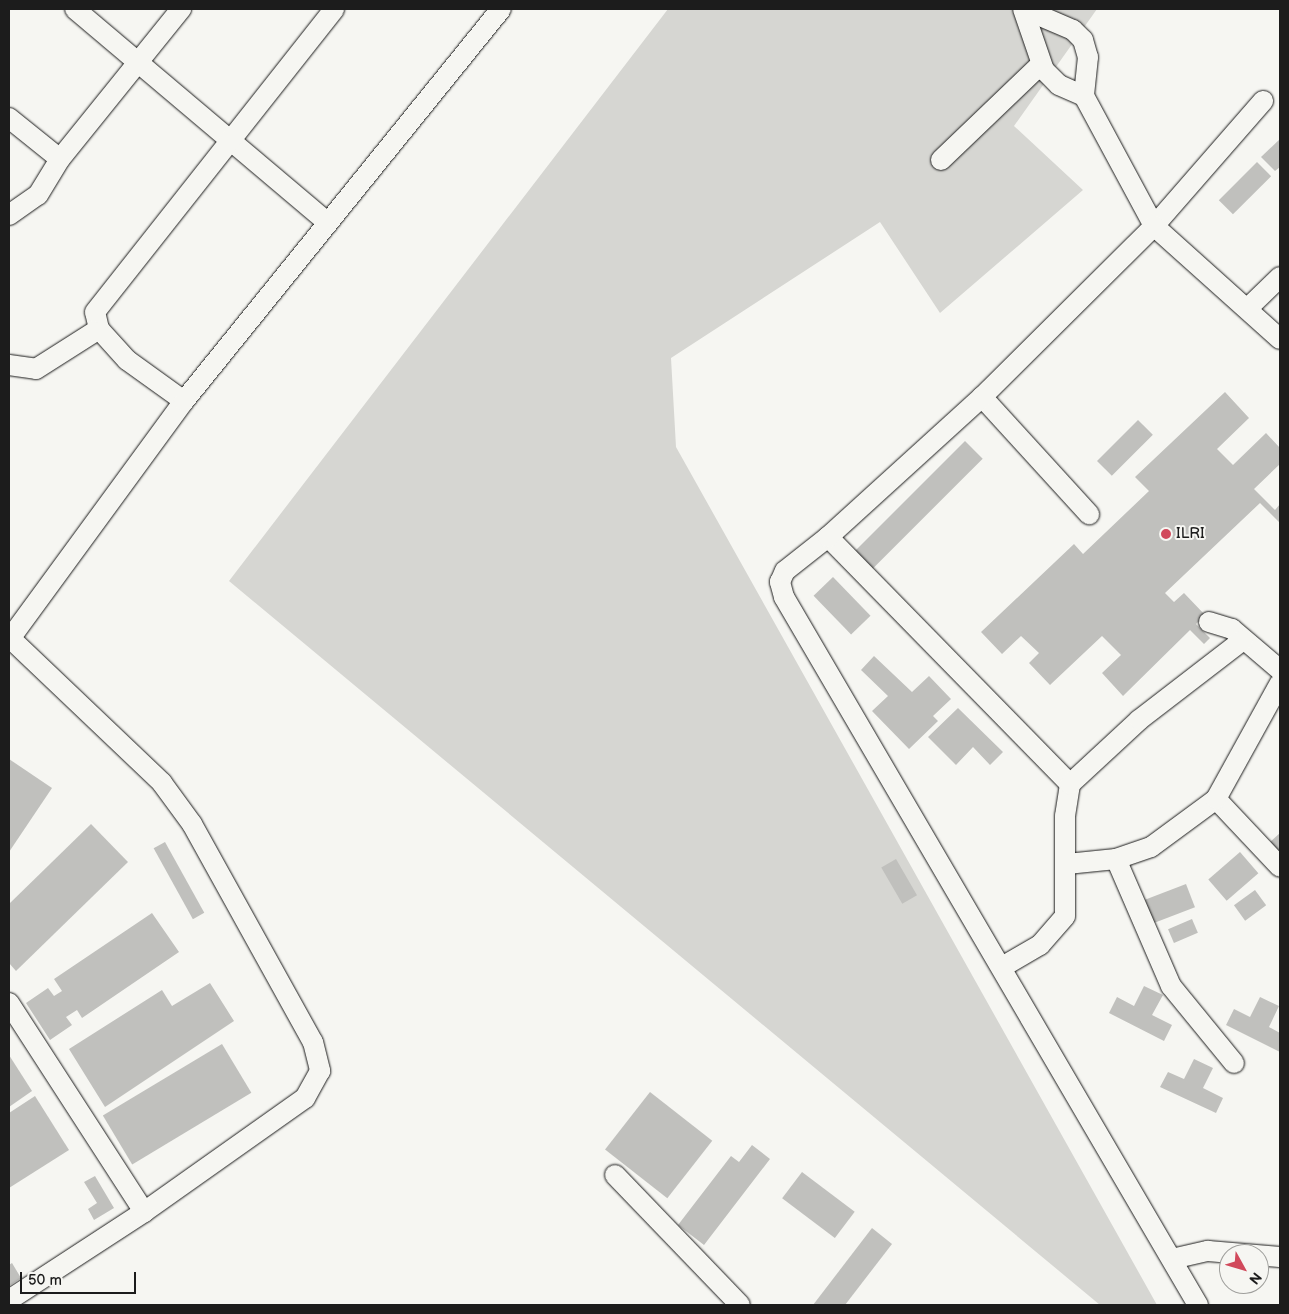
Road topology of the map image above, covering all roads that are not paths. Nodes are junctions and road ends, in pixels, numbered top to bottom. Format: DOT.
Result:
graph roads {
  1 [pos="75,9"];
  2 [pos="181,9"];
  3 [pos="334,9"];
  4 [pos="501,9"];
  5 [pos="1023,9"];
  6 [pos="140,60"];
  7 [pos="1040,65"];
  8 [pos="1084,96"];
  9 [pos="1263,101"];
  10 [pos="9,118"];
  11 [pos="232,138"];
  12 [pos="60,159"];
  13 [pos="940,160"];
  14 [pos="9,215"];
  15 [pos="326,222"];
  16 [pos="1154,226"];
  17 [pos="1280,277"];
  18 [pos="1249,307"];
  19 [pos="99,329"];
  20 [pos="1280,339"];
  21 [pos="9,365"];
  22 [pos="982,397"];
  23 [pos="184,401"];
  24 [pos="1089,514"];
  25 [pos="828,537"];
  26 [pos="1209,622"];
  27 [pos="11,629"];
  28 [pos="1243,640"];
  29 [pos="1280,670"];
  30 [pos="1280,683"];
  31 [pos="1070,784"];
  32 [pos="1216,799"];
  33 [pos="1116,859"];
  34 [pos="1067,864"];
  35 [pos="1280,867"];
  36 [pos="1002,968"];
  37 [pos="9,1003"];
  38 [pos="1234,1063"];
  39 [pos="615,1175"];
  40 [pos="144,1212"];
  41 [pos="1276,1251"];
  42 [pos="1172,1259"];
  43 [pos="9,1300"];
  44 [pos="740,1305"];
  45 [pos="1198,1305"];
  1 -- 6 [label="street"];
  2 -- 6 [label="street"];
  3 -- 11 [label="street"];
  4 -- 15 [label="street"];
  5 -- 7 [label="street"];
  5 -- 8 [label="street"];
  6 -- 11 [label="street"];
  6 -- 12 [label="street"];
  7 -- 8 [label="street"];
  7 -- 13 [label="street"];
  8 -- 16 [label="street"];
  9 -- 16 [label="street"];
  10 -- 12 [label="street"];
  11 -- 15 [label="street"];
  11 -- 19 [label="street"];
  12 -- 14 [label="street"];
  15 -- 23 [label="street"];
  16 -- 18 [label="street"];
  16 -- 22 [label="street"];
  17 -- 18 [label="street"];
  18 -- 20 [label="street"];
  19 -- 21 [label="street"];
  19 -- 23 [label="street"];
  22 -- 24 [label="street"];
  22 -- 25 [label="street"];
  23 -- 27 [label="street"];
  25 -- 31 [label="street"];
  25 -- 36 [label="street"];
  26 -- 28 [label="street"];
  27 -- 40 [label="street"];
  28 -- 29 [label="street"];
  28 -- 31 [label="street"];
  30 -- 32 [label="street"];
  31 -- 34 [label="street"];
  32 -- 33 [label="street"];
  32 -- 35 [label="street"];
  33 -- 34 [label="street"];
  33 -- 38 [label="street"];
  34 -- 36 [label="street"];
  36 -- 42 [label="street"];
  37 -- 40 [label="street"];
  39 -- 44 [label="street"];
  40 -- 43 [label="street"];
  41 -- 42 [label="street"];
  42 -- 45 [label="street"];
}
